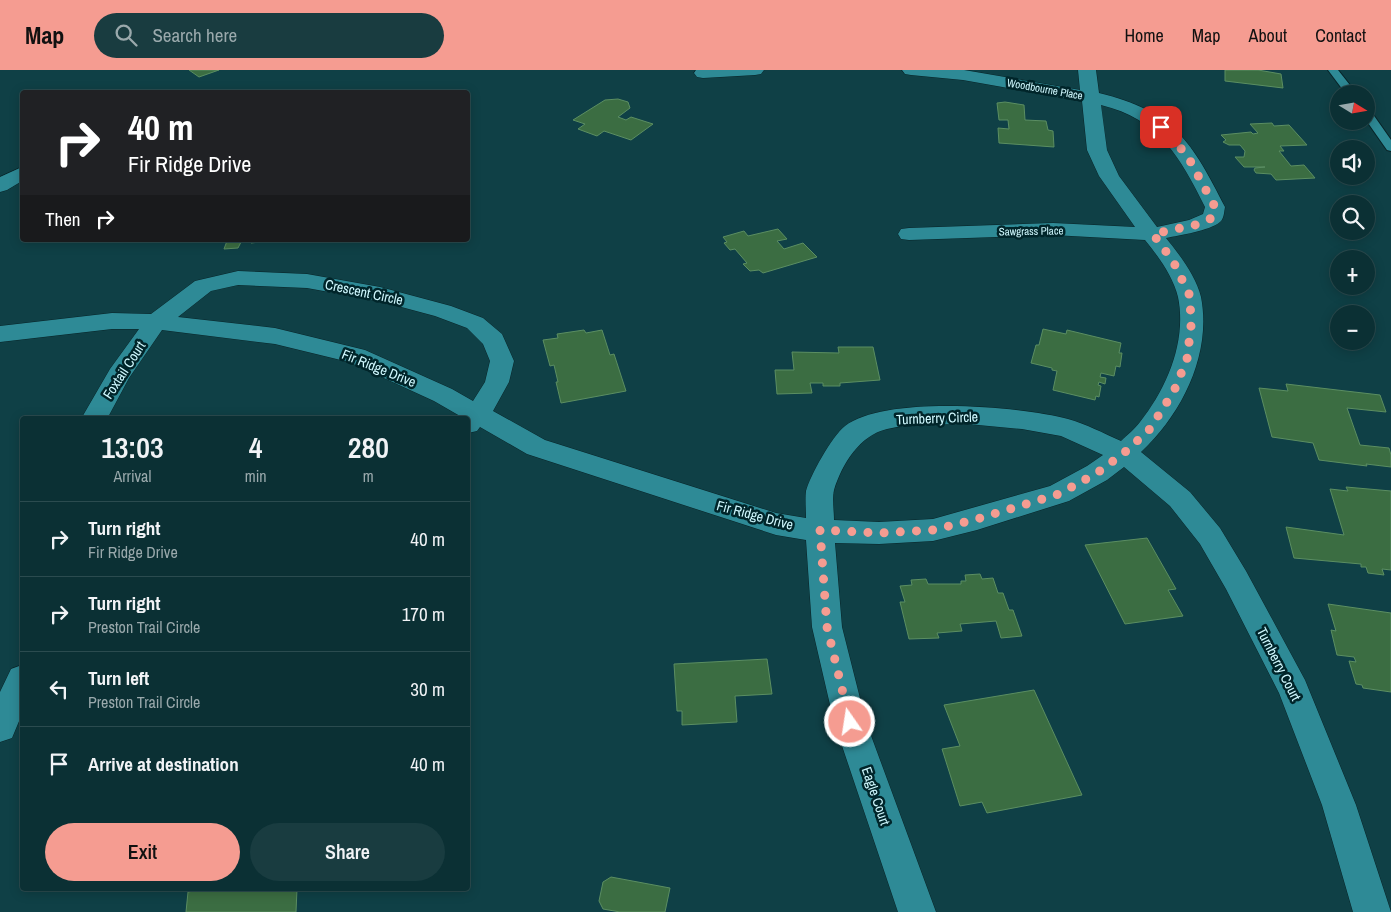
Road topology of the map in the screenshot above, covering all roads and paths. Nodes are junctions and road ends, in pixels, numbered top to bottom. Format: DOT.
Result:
graph roads {
  1 [pos="755,70"];
  2 [pos="911,70"];
  3 [pos="1087,70"];
  4 [pos="1333,70"];
  5 [pos="703,73"];
  6 [pos="1345,85"];
  7 [pos="1090,97"];
  8 [pos="1375,125"];
  9 [pos="1391,148"];
  10 [pos="20,174"];
  11 [pos="0,186"];
  12 [pos="909,234"];
  13 [pos="1153,234"];
  14 [pos="156,322"];
  15 [pos="0,334"];
  16 [pos="96,416"];
  17 [pos="469,416"];
  18 [pos="473,419"];
  19 [pos="1124,453"];
  20 [pos="820,530"];
  21 [pos="20,683"];
  22 [pos="0,727"];
  23 [pos="916,912"];
  24 [pos="1372,912"];
  1 -- 5 [label="street"];
  2 -- 7 [label="street, Woodbourne Place"];
  3 -- 7 [label="street, Fir Ridge Drive"];
  4 -- 6 [label="lane"];
  7 -- 13 [label="street, Fir Ridge Drive"];
  7 -- 13 [label="street, Woodbourne Place"];
  8 -- 9 [label="lane"];
  10 -- 11 [label="street"];
  12 -- 13 [label="street, Sawgrass Place"];
  13 -- 19 [label="street, Fir Ridge Drive"];
  14 -- 15 [label="street, Fir Ridge Drive"];
  14 -- 16 [label="street, Foxtail Court"];
  14 -- 17 [label="street, Fir Ridge Drive"];
  14 -- 18 [label="street, Crescent Circle"];
  18 -- 20 [label="street, Fir Ridge Drive"];
  19 -- 20 [label="street, Fir Ridge Drive"];
  19 -- 20 [label="street, Turnberry Circle"];
  19 -- 24 [label="street, Turnberry Court"];
  20 -- 23 [label="street, Eagle Court"];
  21 -- 22 [label="street"];
}
